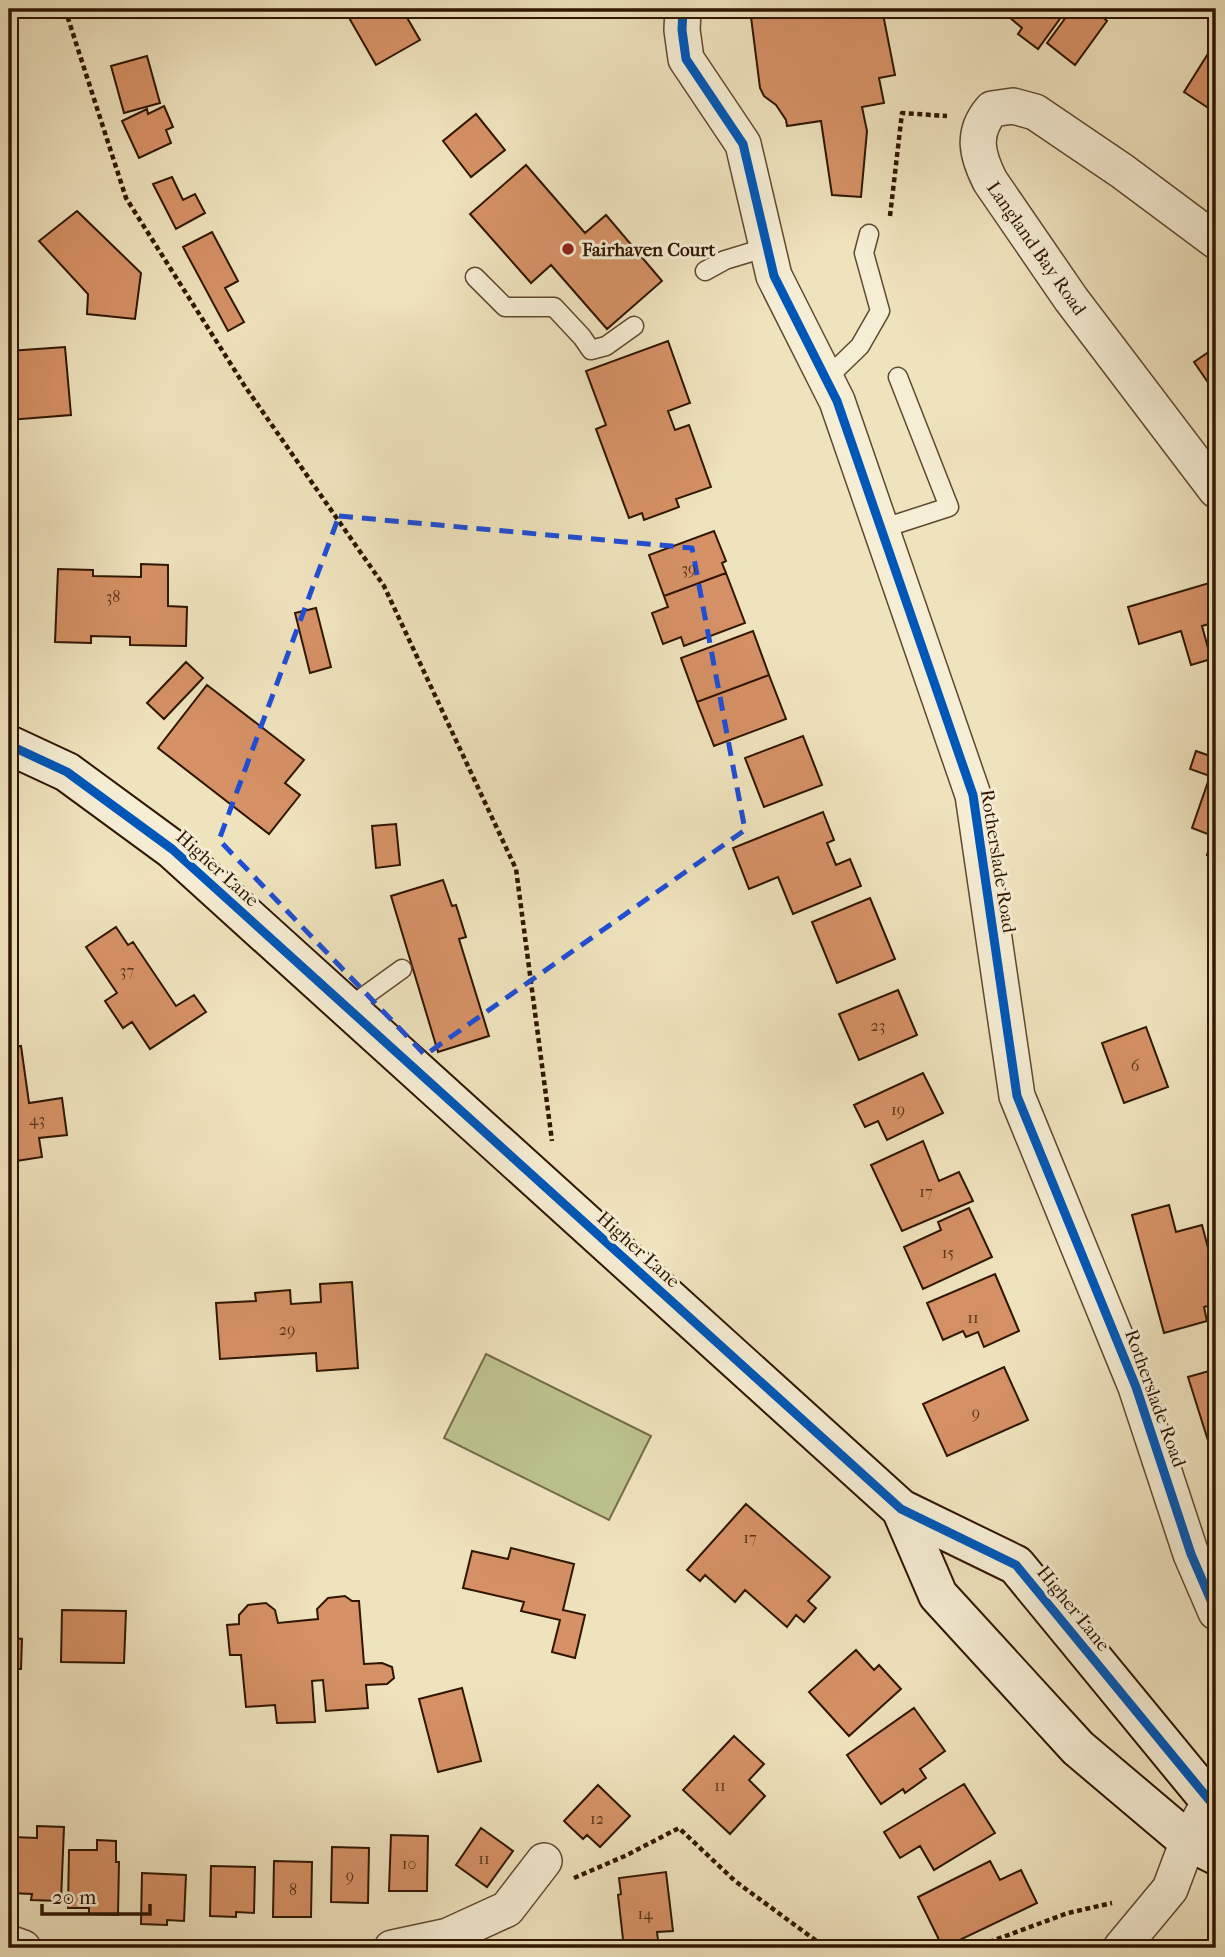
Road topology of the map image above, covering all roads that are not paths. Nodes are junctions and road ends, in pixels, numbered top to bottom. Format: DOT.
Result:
graph roads {
  1 [pos="683,9"];
  2 [pos="869,234"];
  3 [pos="1216,241"];
  4 [pos="768,247"];
  5 [pos="705,271"];
  6 [pos="475,277"];
  7 [pos="634,326"];
  8 [pos="898,377"];
  9 [pos="826,379"];
  10 [pos="1216,490"];
  11 [pos="881,529"];
  12 [pos="9,745"];
  13 [pos="402,969"];
  14 [pos="348,1009"];
  15 [pos="901,1509"];
  16 [pos="1216,1612"];
  17 [pos="1213,1802"];
  18 [pos="1202,1848"];
  19 [pos="544,1861"];
  20 [pos="9,1943"];
  21 [pos="23,1948"];
  22 [pos="392,1948"];
  23 [pos="1121,1948"];
  1 -- 4 [label="street, Rotherslade Road"];
  2 -- 9 [label="lane"];
  3 -- 10 [label="street, Langland Bay Road"];
  4 -- 5 [label="lane"];
  4 -- 9 [label="street, Rotherslade Road"];
  6 -- 7 [label="lane"];
  8 -- 11 [label="lane"];
  9 -- 11 [label="street, Rotherslade Road"];
  11 -- 16 [label="street, Rotherslade Road"];
  12 -- 14 [label="street, Higher Lane"];
  13 -- 14 [label="lane"];
  14 -- 15 [label="street, Higher Lane"];
  15 -- 17 [label="street, Higher Lane"];
  15 -- 18 [label="street, Higher Lane"];
  17 -- 18 [label="street"];
  18 -- 23 [label="street"];
  19 -- 22 [label="street"];
  20 -- 21 [label="street"];
}
